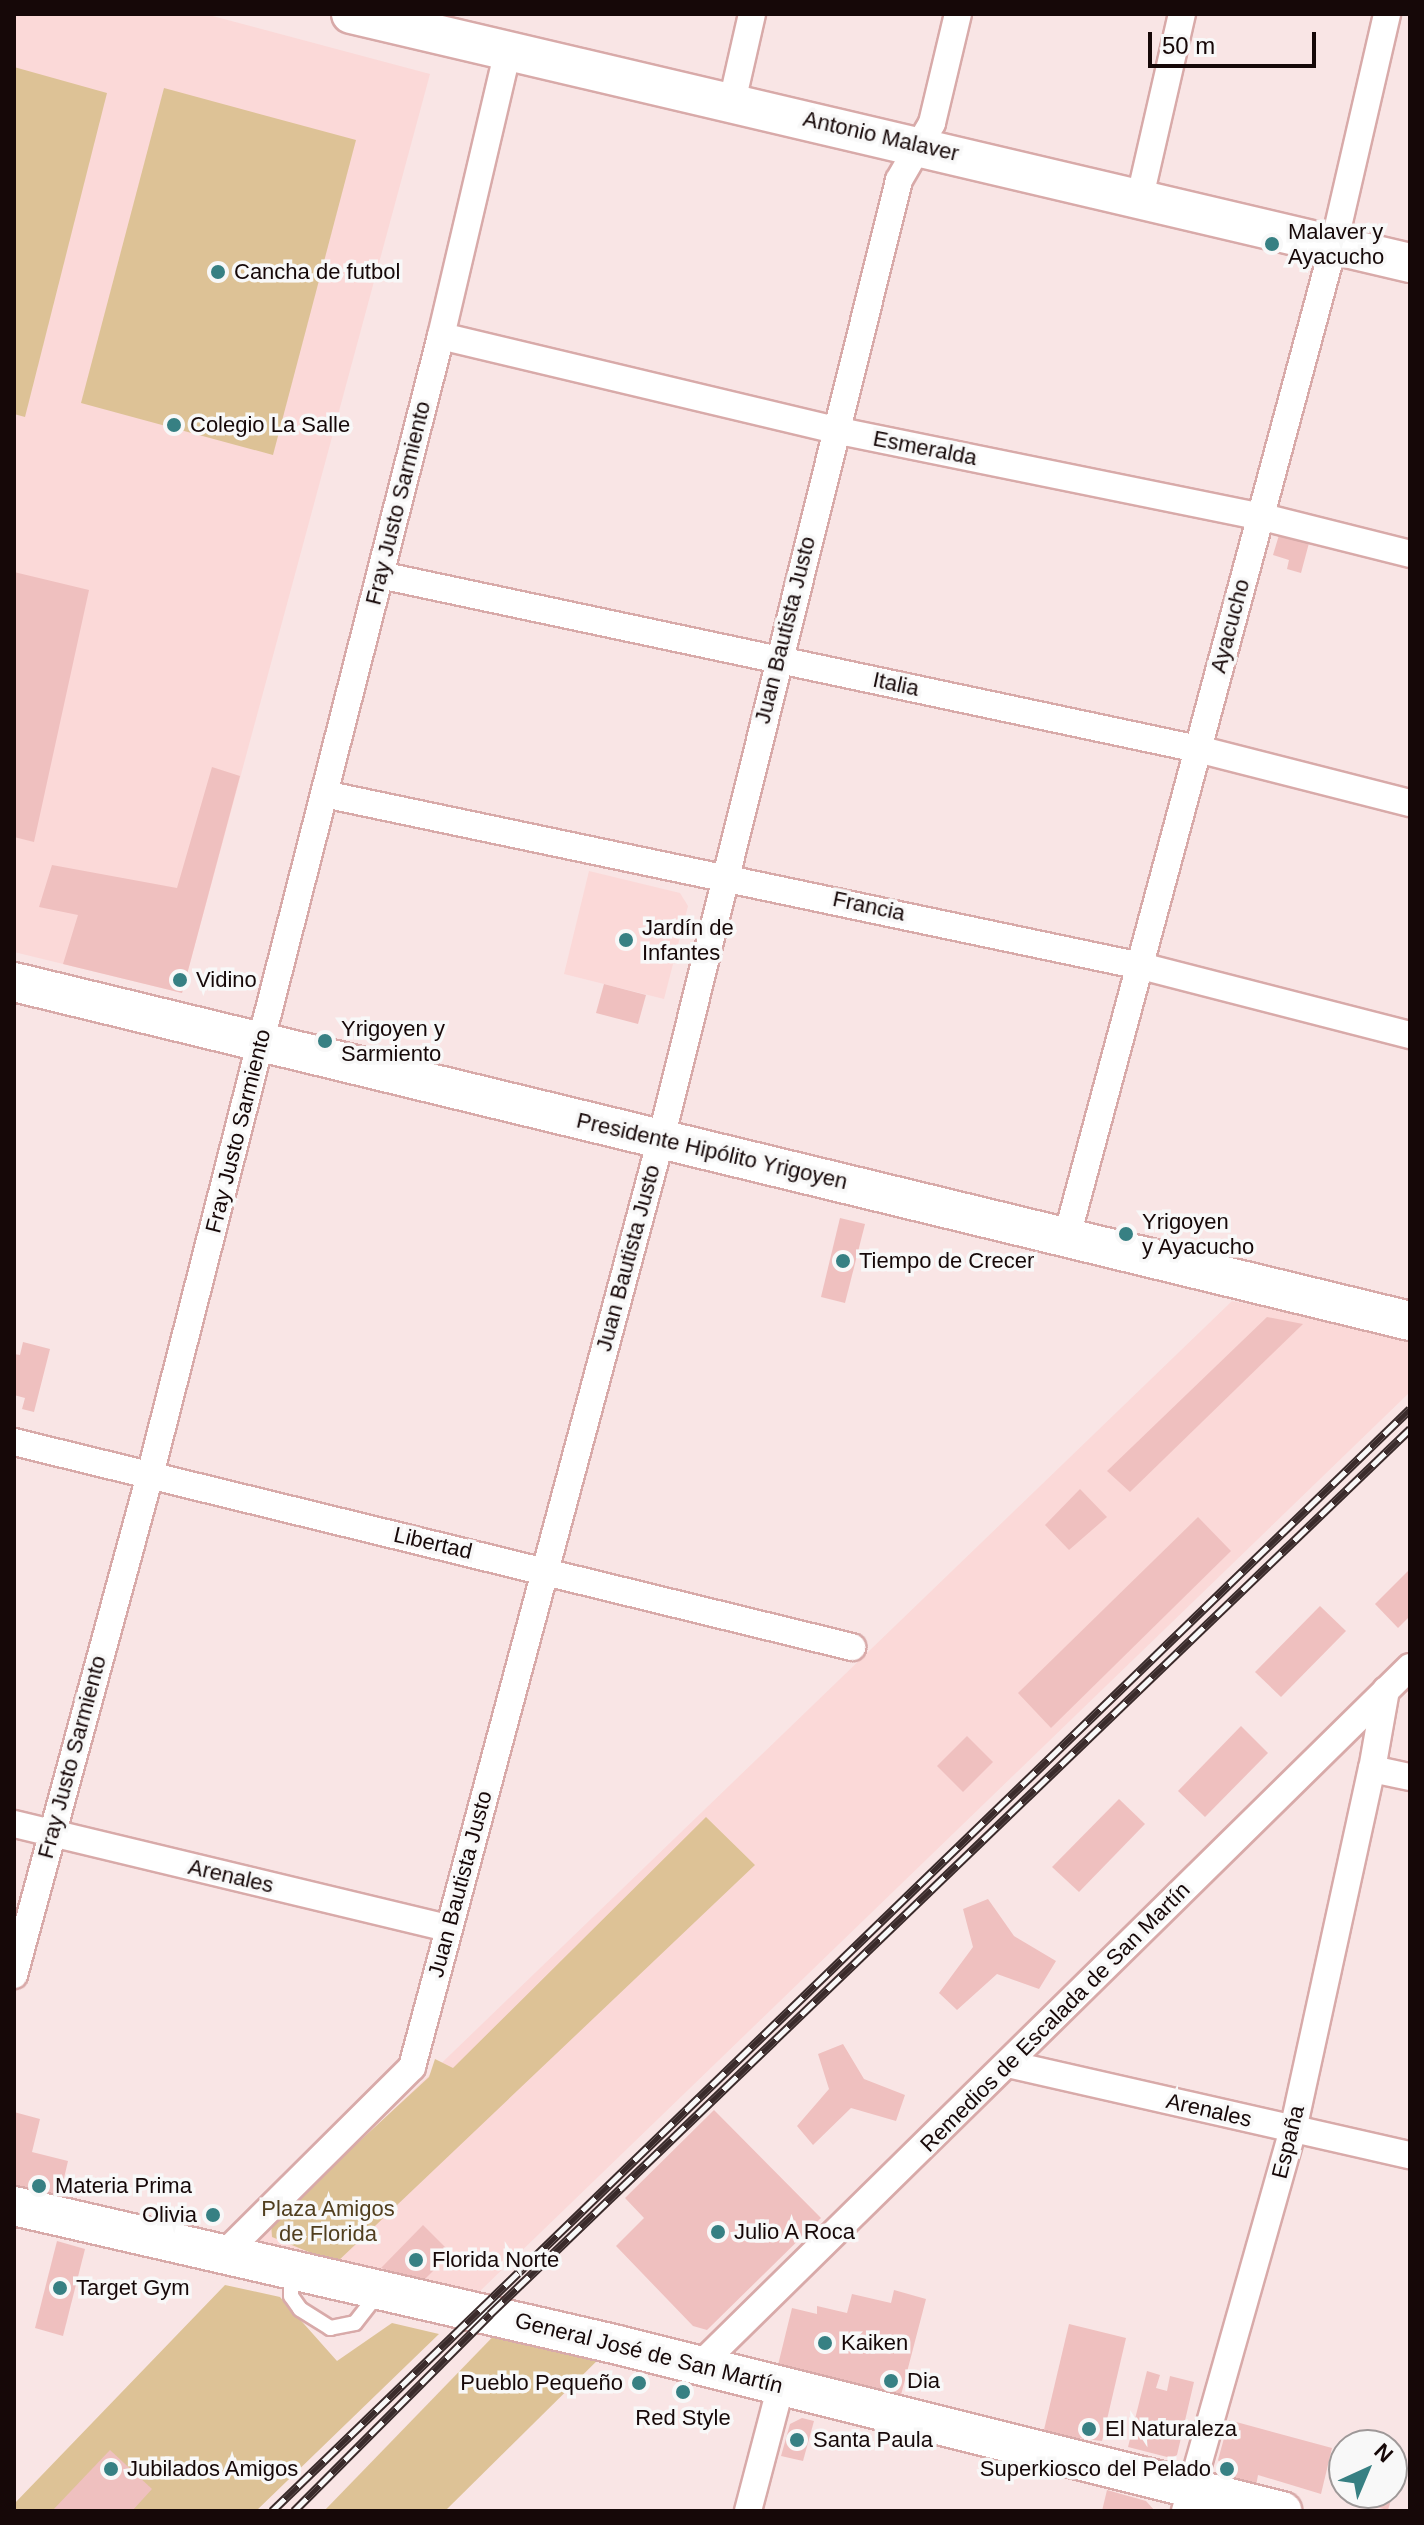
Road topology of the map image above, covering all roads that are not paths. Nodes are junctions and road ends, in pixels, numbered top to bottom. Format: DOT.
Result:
graph roads {
  1 [pos="351,14"];
  2 [pos="752,14"];
  3 [pos="958,14"];
  4 [pos="1182,14"];
  5 [pos="1387,14"];
  6 [pos="438,24"];
  7 [pos="508,51"];
  8 [pos="732,102"];
  9 [pos="919,144"];
  10 [pos="1140,197"];
  11 [pos="1334,244"];
  12 [pos="1410,263"];
  13 [pos="441,336"];
  14 [pos="835,430"];
  15 [pos="1259,516"];
  16 [pos="1410,554"];
  17 [pos="380,575"];
  18 [pos="777,658"];
  19 [pos="1198,749"];
  20 [pos="324,794"];
  21 [pos="1410,803"];
  22 [pos="724,874"];
  23 [pos="1141,966"];
  24 [pos="14,982"];
  25 [pos="1410,1035"];
  26 [pos="261,1042"];
  27 [pos="661,1139"];
  28 [pos="1067,1236"];
  29 [pos="1410,1321"];
  30 [pos="14,1442"];
  31 [pos="150,1475"];
  32 [pos="543,1570"];
  33 [pos="852,1647"];
  34 [pos="1410,1667"];
  35 [pos="1386,1690"];
  36 [pos="1372,1769"];
  37 [pos="1410,1777"];
  38 [pos="14,1824"];
  39 [pos="50,1833"];
  40 [pos="448,1928"];
  41 [pos="14,1975"];
  42 [pos="1008,2064"];
  43 [pos="1293,2130"];
  44 [pos="1410,2155"];
  45 [pos="14,2206"];
  46 [pos="227,2251"];
  47 [pos="291,2267"];
  48 [pos="382,2288"];
  49 [pos="699,2366"];
  50 [pos="781,2385"];
  51 [pos="1188,2500"];
  52 [pos="748,2511"];
  53 [pos="1282,2511"];
  1 -- 6 [label="street, Antonio Malaver"];
  2 -- 8 [label="street"];
  3 -- 9 [label="street, Juan Bautista Justo"];
  4 -- 10 [label="street"];
  5 -- 11 [label="street, Ayacucho"];
  6 -- 7 [label="street, Antonio Malaver"];
  7 -- 8 [label="street, Antonio Malaver"];
  7 -- 13 [label="street, Fray Justo Sarmiento"];
  8 -- 9 [label="street, Antonio Malaver"];
  9 -- 10 [label="street, Antonio Malaver"];
  9 -- 14 [label="street, Juan Bautista Justo"];
  10 -- 11 [label="street, Antonio Malaver"];
  11 -- 12 [label="street, Antonio Malaver"];
  11 -- 15 [label="street, Ayacucho"];
  13 -- 14 [label="street, Esmeralda"];
  13 -- 17 [label="street, Fray Justo Sarmiento"];
  14 -- 15 [label="street, Esmeralda"];
  14 -- 18 [label="street, Juan Bautista Justo"];
  15 -- 16 [label="street, Esmeralda"];
  15 -- 19 [label="street, Ayacucho"];
  17 -- 18 [label="street, Italia"];
  17 -- 20 [label="street, Fray Justo Sarmiento"];
  18 -- 19 [label="street, Italia"];
  18 -- 22 [label="street, Juan Bautista Justo"];
  19 -- 21 [label="street, Italia"];
  19 -- 23 [label="street, Ayacucho"];
  20 -- 22 [label="street, Francia"];
  20 -- 26 [label="street, Fray Justo Sarmiento"];
  22 -- 23 [label="street, Francia"];
  22 -- 27 [label="street, Juan Bautista Justo"];
  23 -- 25 [label="street, Francia"];
  23 -- 28 [label="street, Ayacucho"];
  24 -- 26 [label="street, Presidente Hipólito Yrigoyen"];
  26 -- 27 [label="street, Presidente Hipólito Yrigoyen"];
  26 -- 31 [label="street, Fray Justo Sarmiento"];
  27 -- 28 [label="street, Presidente Hipólito Yrigoyen"];
  27 -- 32 [label="street, Juan Bautista Justo"];
  28 -- 29 [label="street, Presidente Hipólito Yrigoyen"];
  30 -- 31 [label="street, Libertad"];
  31 -- 32 [label="street, Libertad"];
  31 -- 39 [label="street, Fray Justo Sarmiento"];
  32 -- 33 [label="street, Libertad"];
  32 -- 40 [label="street, Juan Bautista Justo"];
  34 -- 35 [label="street, Remedios de Escalada de San Martín"];
  35 -- 36 [label="street"];
  35 -- 42 [label="street, Remedios de Escalada de San Martín"];
  36 -- 37 [label="street"];
  36 -- 43 [label="street, España"];
  38 -- 39 [label="street, Arenales"];
  39 -- 40 [label="street, Arenales"];
  39 -- 41 [label="street, Fray Justo Sarmiento"];
  40 -- 46 [label="street, Juan Bautista Justo"];
  42 -- 43 [label="street, Arenales"];
  42 -- 49 [label="street, Remedios de Escalada de San Martín"];
  43 -- 44 [label="street, Arenales"];
  43 -- 51 [label="street, España"];
  45 -- 46 [label="street, General José de San Martín"];
  46 -- 47 [label="street, General José de San Martín"];
  47 -- 48 [label="street, General José de San Martín"];
  47 -- 48 [label="lane"];
  48 -- 49 [label="street, General José de San Martín"];
  49 -- 50 [label="street, General José de San Martín"];
  50 -- 51 [label="street, General José de San Martín"];
  50 -- 52 [label="street"];
  51 -- 53 [label="street, General José de San Martín"];
}
